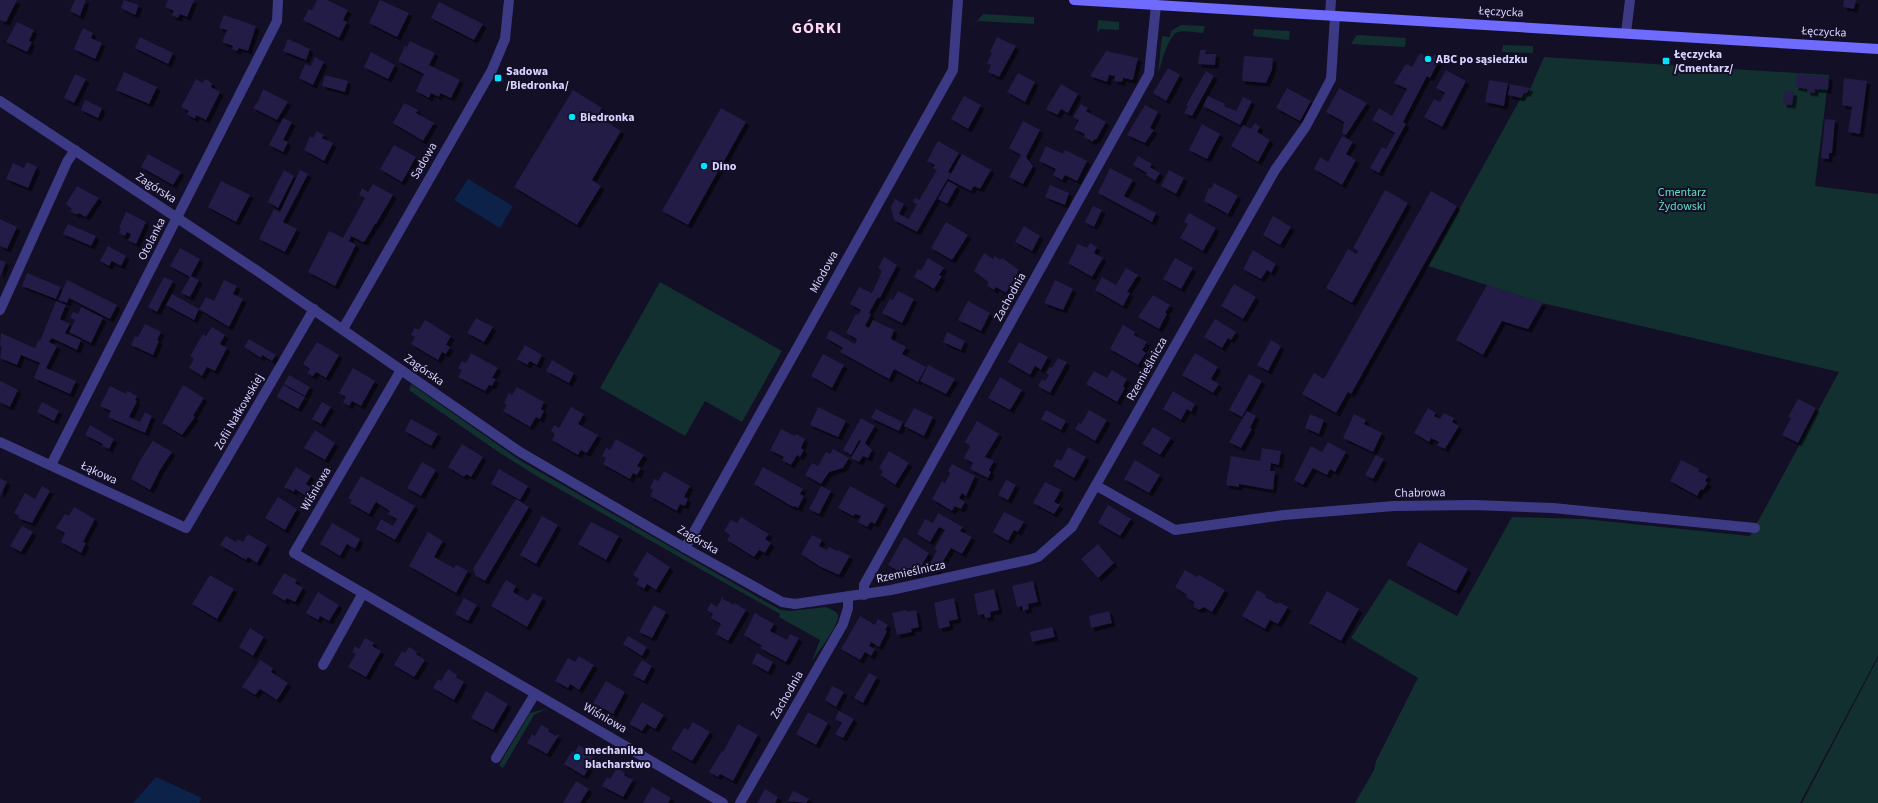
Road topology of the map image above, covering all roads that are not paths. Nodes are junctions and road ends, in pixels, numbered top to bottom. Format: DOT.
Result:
graph roads {
  1 [pos="278,0"];
  2 [pos="509,0"];
  3 [pos="958,0"];
  4 [pos="1074,0"];
  5 [pos="1331,0"];
  6 [pos="1630,0"];
  7 [pos="1156,5"];
  8 [pos="1332,15"];
  9 [pos="1626,33"];
  10 [pos="1878,49"];
  11 [pos="0,101"];
  12 [pos="75,150"];
  13 [pos="178,218"];
  14 [pos="0,310"];
  15 [pos="314,310"];
  16 [pos="343,329"];
  17 [pos="401,370"];
  18 [pos="0,442"];
  19 [pos="51,465"];
  20 [pos="1097,486"];
  21 [pos="186,528"];
  22 [pos="1755,528"];
  23 [pos="684,548"];
  24 [pos="363,593"];
  25 [pos="856,596"];
  26 [pos="323,665"];
  27 [pos="535,694"];
  28 [pos="496,758"];
  29 [pos="723,803"];
  30 [pos="740,803"];
  1 -- 13 [label="street, Otolanka"];
  2 -- 16 [label="street, Sadowa"];
  3 -- 23 [label="street, Miodowa"];
  4 -- 7 [label="main road, Łęczycka"];
  5 -- 8 [label="street, Rzemieślnicza"];
  6 -- 9 [label="street"];
  7 -- 8 [label="main road, Łęczycka"];
  7 -- 25 [label="street, Zachodnia"];
  8 -- 9 [label="main road, Łęczycka"];
  8 -- 20 [label="street, Rzemieślnicza"];
  9 -- 10 [label="main road, Łęczycka"];
  11 -- 12 [label="street, Zagórska"];
  12 -- 13 [label="street, Zagórska"];
  12 -- 14 [label="street"];
  13 -- 15 [label="street, Zagórska"];
  13 -- 19 [label="street, Otolanka"];
  15 -- 16 [label="street, Zagórska"];
  15 -- 21 [label="street, Zofii Nałkowskiej"];
  16 -- 17 [label="street, Zagórska"];
  17 -- 23 [label="street, Zagórska"];
  17 -- 24 [label="street, Wiśniowa"];
  18 -- 19 [label="street, Łąkowa"];
  19 -- 21 [label="street, Łąkowa"];
  20 -- 22 [label="street, Chabrowa"];
  20 -- 25 [label="street, Rzemieślnicza"];
  23 -- 25 [label="street, Zagórska"];
  24 -- 26 [label="street"];
  24 -- 27 [label="street, Wiśniowa"];
  25 -- 30 [label="street, Zachodnia"];
  27 -- 28 [label="street"];
  27 -- 29 [label="street, Wiśniowa"];
}
